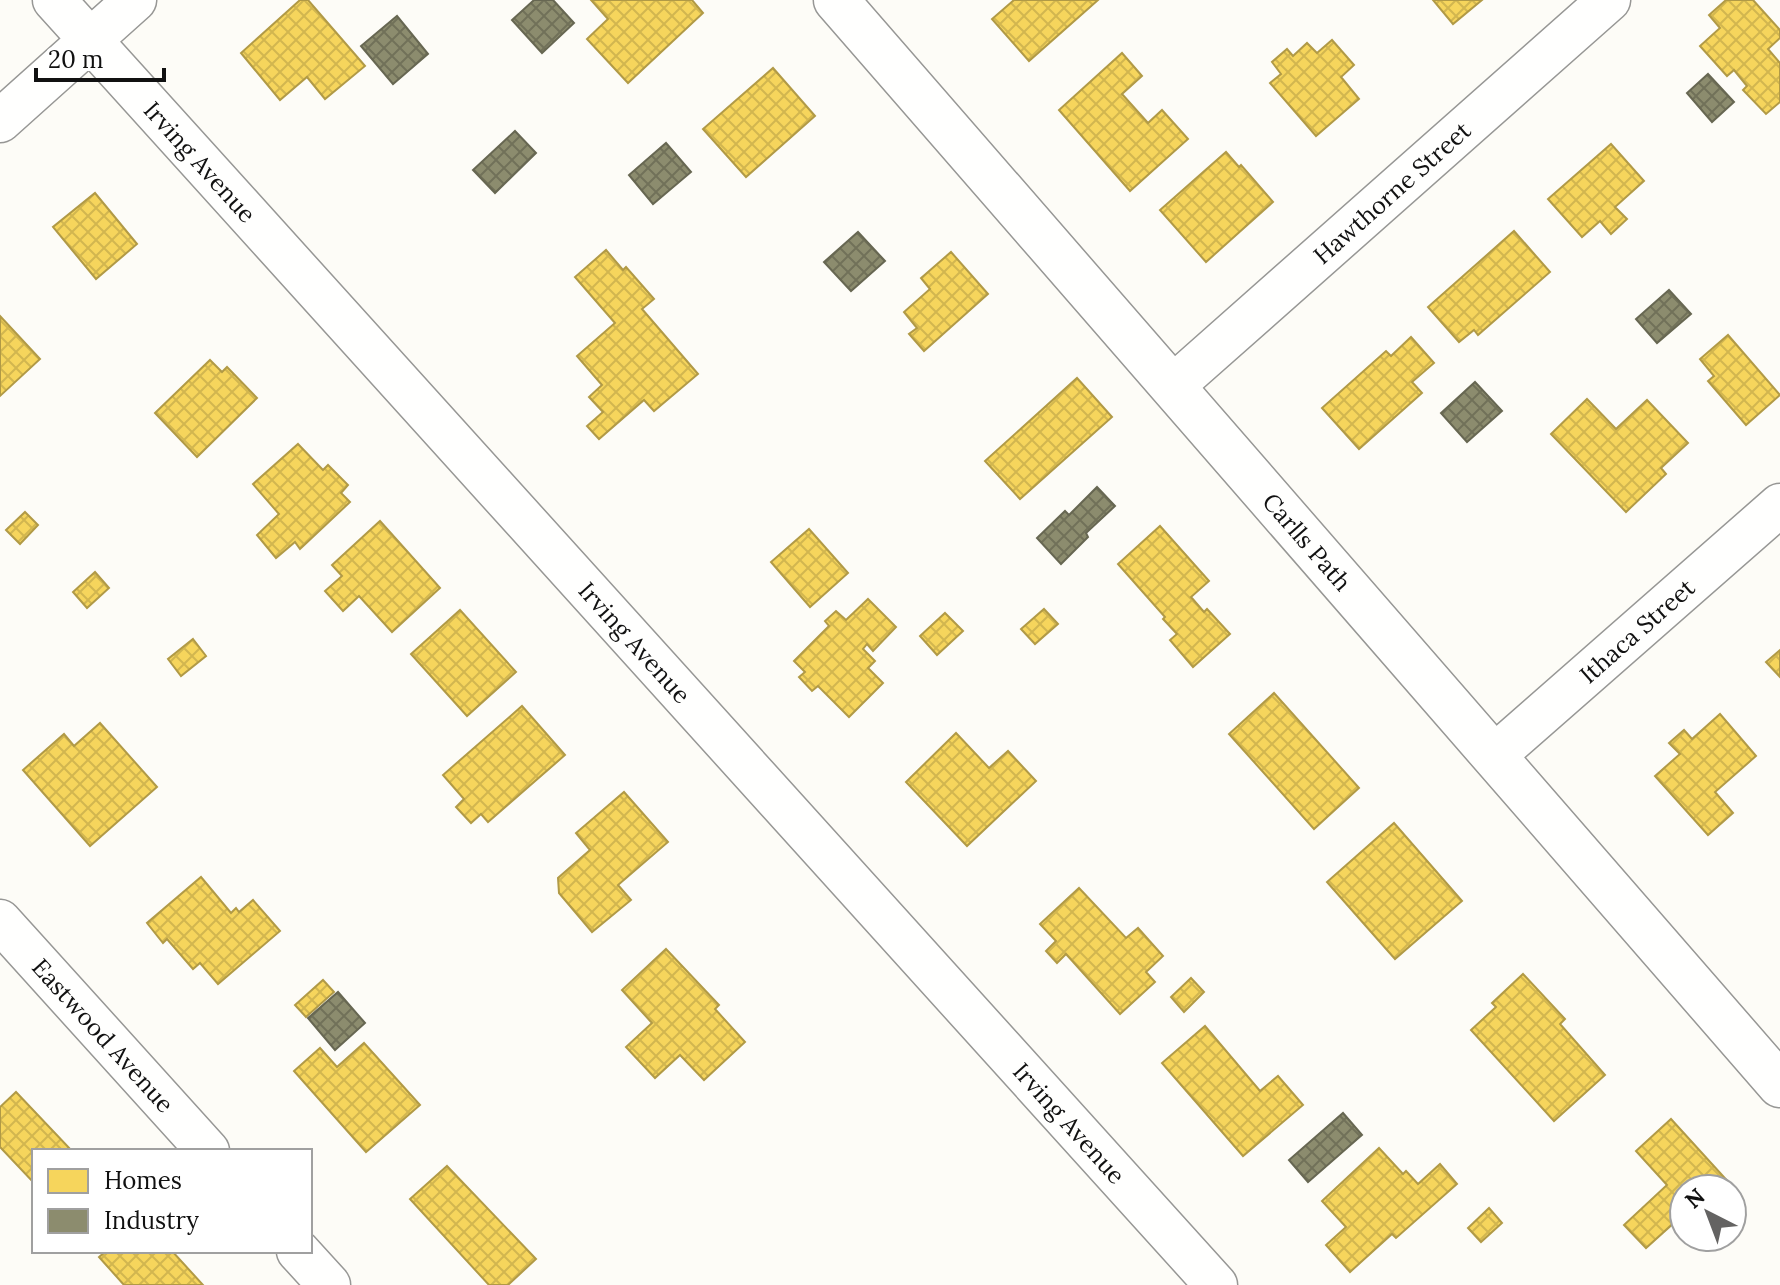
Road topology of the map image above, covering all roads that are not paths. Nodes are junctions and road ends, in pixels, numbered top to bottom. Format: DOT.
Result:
graph roads {
  1 [pos="54,0"];
  2 [pos="135,0"];
  3 [pos="1609,0"];
  4 [pos="852,5"];
  5 [pos="90,40"];
  6 [pos="0,121"];
  7 [pos="1173,386"];
  8 [pos="1780,505"];
  9 [pos="1494,756"];
  10 [pos="0,921"];
  11 [pos="1780,1085"];
  12 [pos="206,1149"];
  13 [pos="300,1253"];
  14 [pos="329,1285"];
  15 [pos="1216,1285"];
  1 -- 5 [label="street, Irving Avenue"];
  2 -- 5 [label="street"];
  3 -- 7 [label="street, Hawthorne Street"];
  4 -- 7 [label="street, Carlls Path"];
  5 -- 6 [label="street"];
  5 -- 15 [label="street, Irving Avenue"];
  7 -- 9 [label="street, Carlls Path"];
  8 -- 9 [label="street, Ithaca Street"];
  9 -- 11 [label="street, Carlls Path"];
  10 -- 12 [label="street, Eastwood Avenue"];
  13 -- 14 [label="street"];
}
